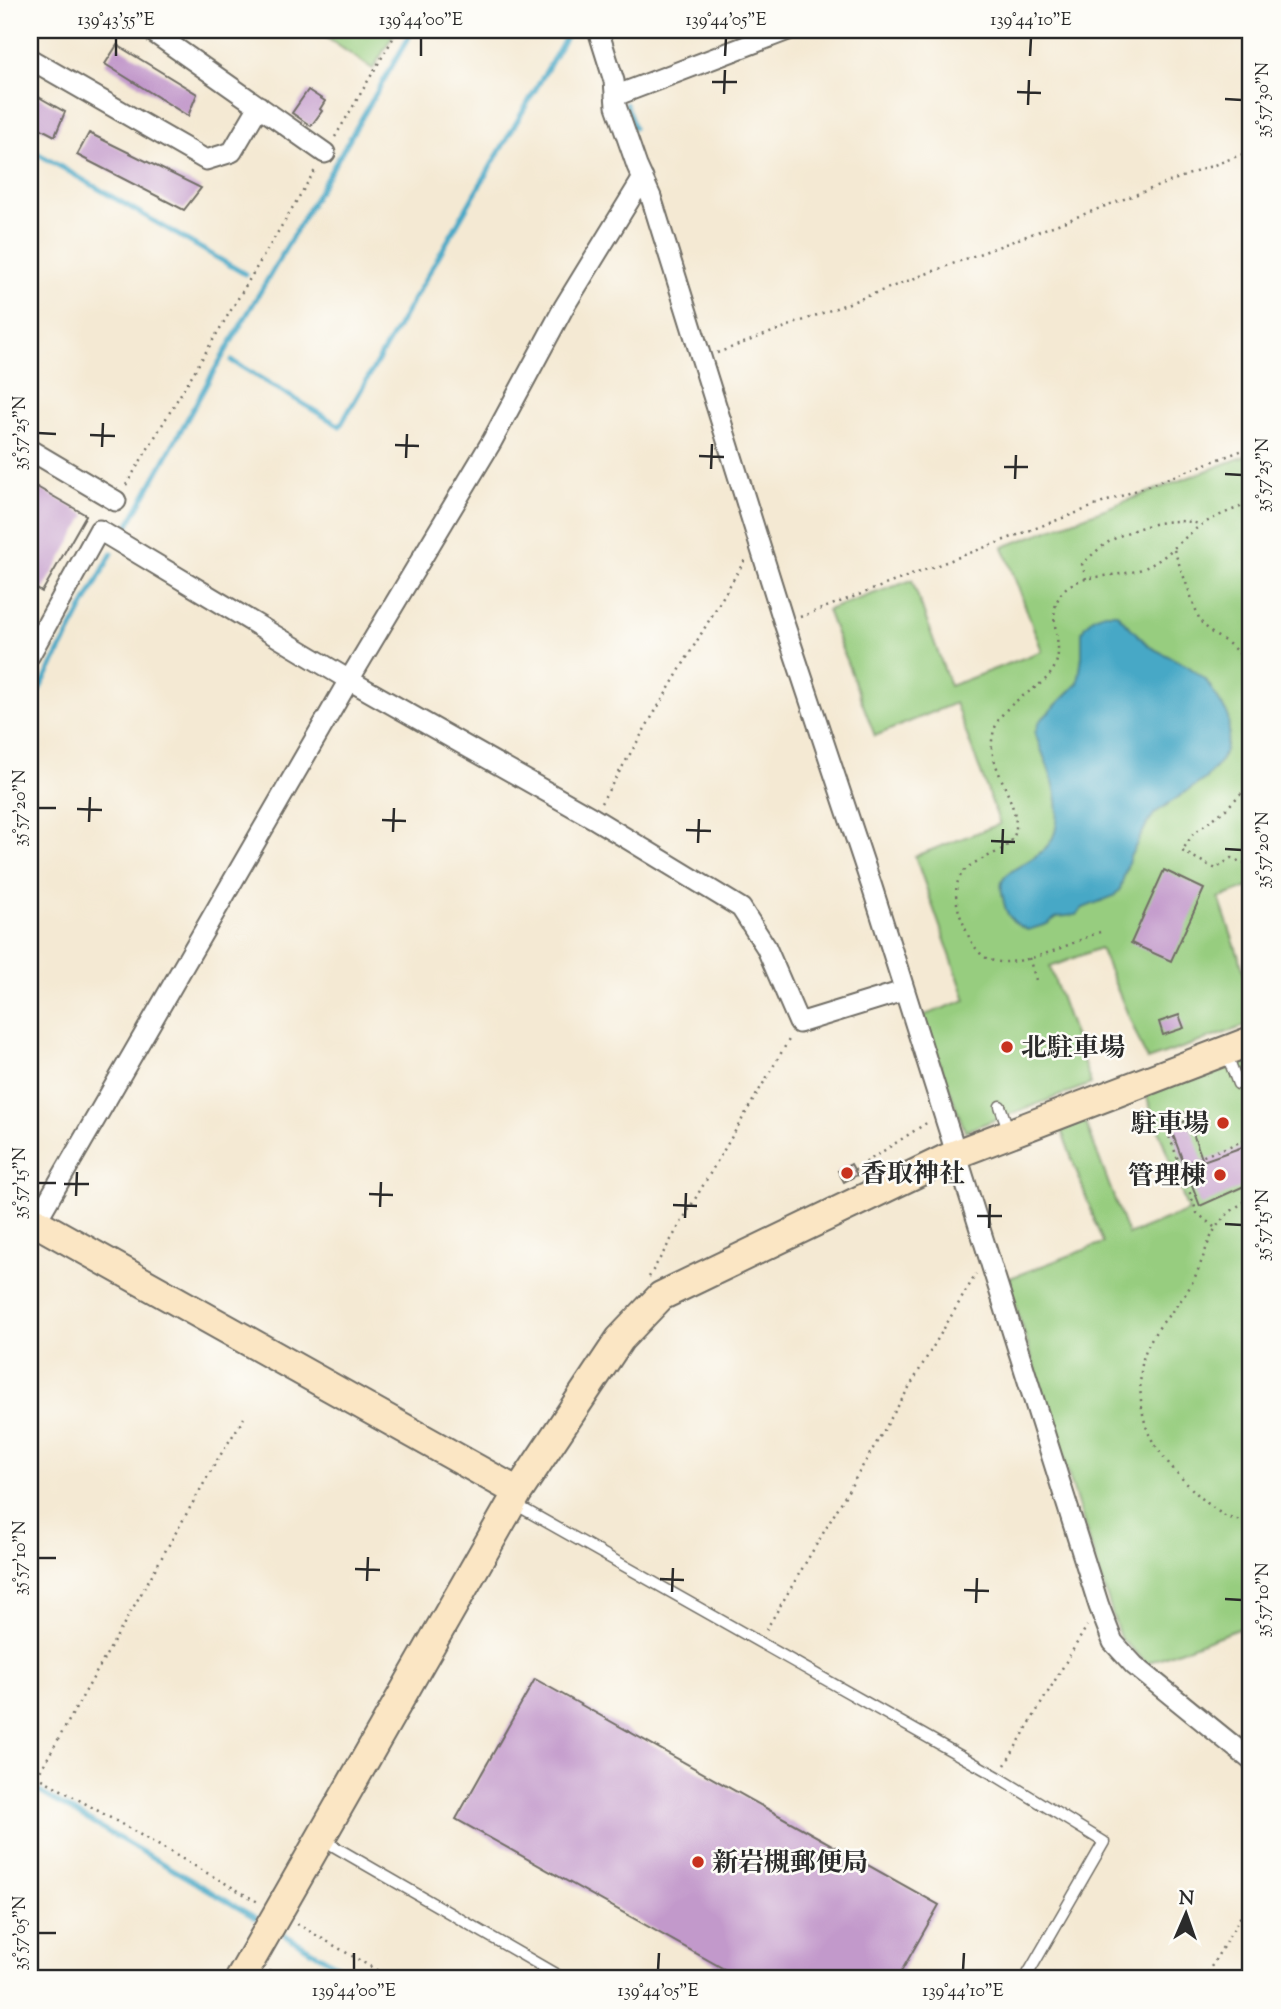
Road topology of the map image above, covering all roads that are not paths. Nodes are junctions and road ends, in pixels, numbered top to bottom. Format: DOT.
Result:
graph roads {
  1 [pos="149,30"];
  2 [pos="598,30"];
  3 [pos="788,30"];
  4 [pos="30,59"];
  5 [pos="615,96"];
  6 [pos="259,106"];
  7 [pos="325,153"];
  8 [pos="643,178"];
  9 [pos="30,450"];
  10 [pos="116,500"];
  11 [pos="30,655"];
  12 [pos="349,680"];
  13 [pos="903,991"];
  14 [pos="1239,1046"];
  15 [pos="1238,1084"];
  16 [pos="1000,1106"];
  17 [pos="1010,1134"];
  18 [pos="956,1154"];
  19 [pos="32,1224"];
  20 [pos="515,1497"];
  21 [pos="1251,1760"];
  22 [pos="320,1838"];
  23 [pos="240,1979"];
  24 [pos="564,1979"];
  25 [pos="1025,1979"];
  1 -- 6 [label="street"];
  2 -- 5 [label="street"];
  3 -- 5 [label="street"];
  4 -- 6 [label="street"];
  5 -- 8 [label="street"];
  6 -- 7 [label="street"];
  8 -- 12 [label="street"];
  8 -- 13 [label="street"];
  9 -- 10 [label="street"];
  11 -- 12 [label="street"];
  12 -- 13 [label="street"];
  12 -- 19 [label="street"];
  13 -- 18 [label="street"];
  14 -- 15 [label="lane"];
  14 -- 17 [label="street"];
  16 -- 17 [label="lane"];
  17 -- 18 [label="street"];
  18 -- 20 [label="street"];
  18 -- 21 [label="street"];
  19 -- 20 [label="street"];
  20 -- 22 [label="street"];
  20 -- 25 [label="lane"];
  22 -- 23 [label="street"];
  22 -- 24 [label="lane"];
}
